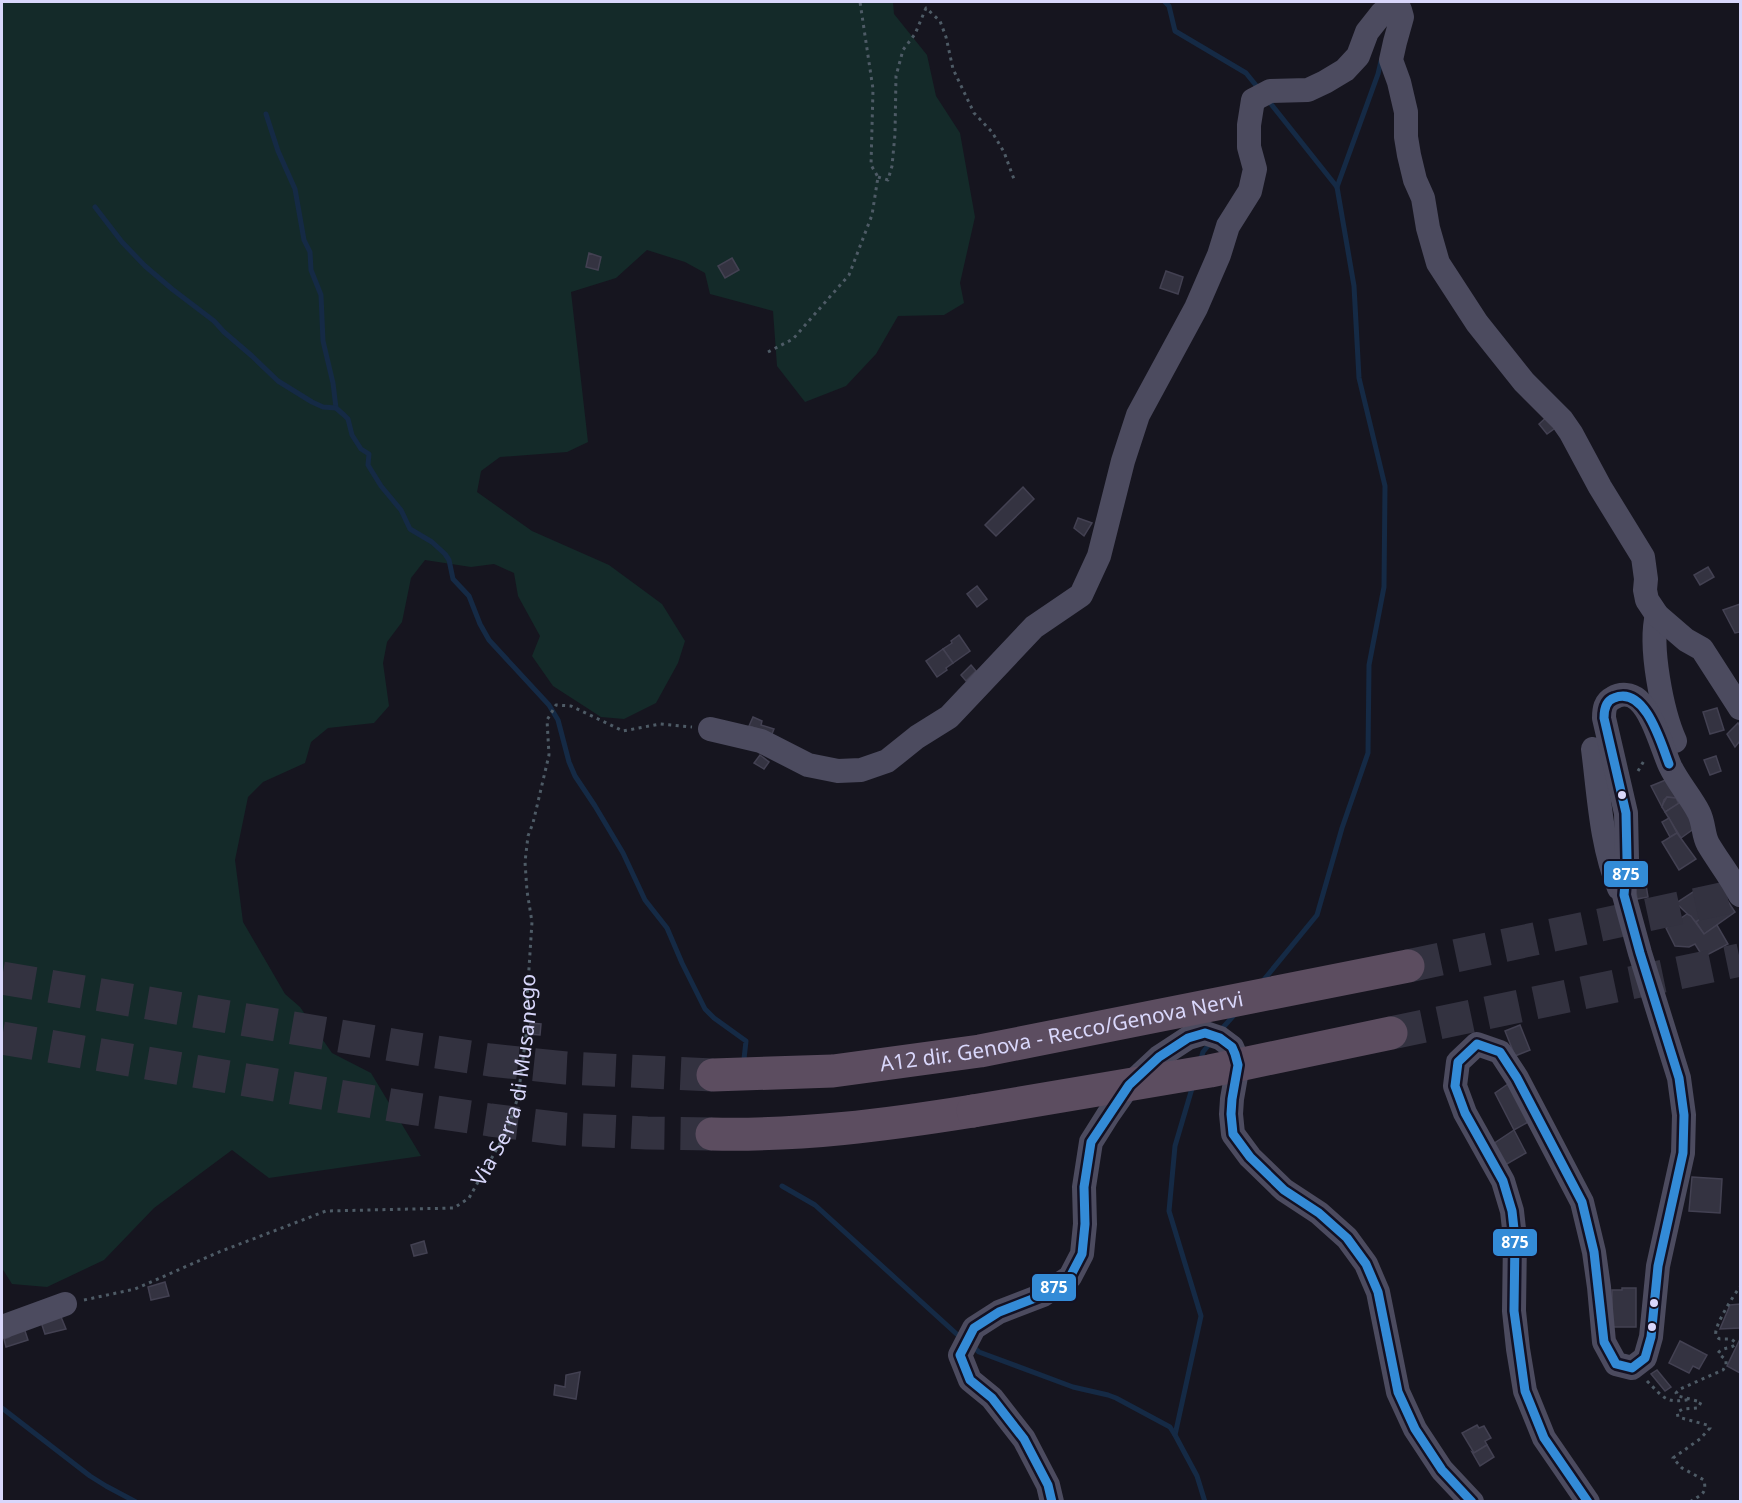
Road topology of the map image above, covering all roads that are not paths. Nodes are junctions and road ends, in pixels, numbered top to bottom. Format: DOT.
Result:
graph roads {
  1 [pos="1657,615"];
  2 [pos="1740,708"];
  3 [pos="710,729"];
  4 [pos="1593,749"];
  5 [pos="1669,764"];
  6 [pos="1624,895"];
  7 [pos="1740,895"];
  8 [pos="1408,966"];
  9 [pos="1391,1033"];
  10 [pos="713,1075"];
  11 [pos="712,1134"];
  12 [pos="65,1304"];
  13 [pos="2,1328"];
  14 [pos="1052,1502"];
  15 [pos="1472,1502"];
  16 [pos="1588,1502"];
  1 -- 2 [label="street"];
  1 -- 3 [label="street"];
  1 -- 5 [label="street"];
  4 -- 6 [label="street"];
  5 -- 6 [label="street"];
  5 -- 7 [label="street"];
  6 -- 16 [label="street"];
  8 -- 10 [label="highway, A12 dir. Genova - Recco/Genova Nervi"];
  9 -- 11 [label="highway, bridge"];
  12 -- 13 [label="street"];
  14 -- 15 [label="street"];
}
